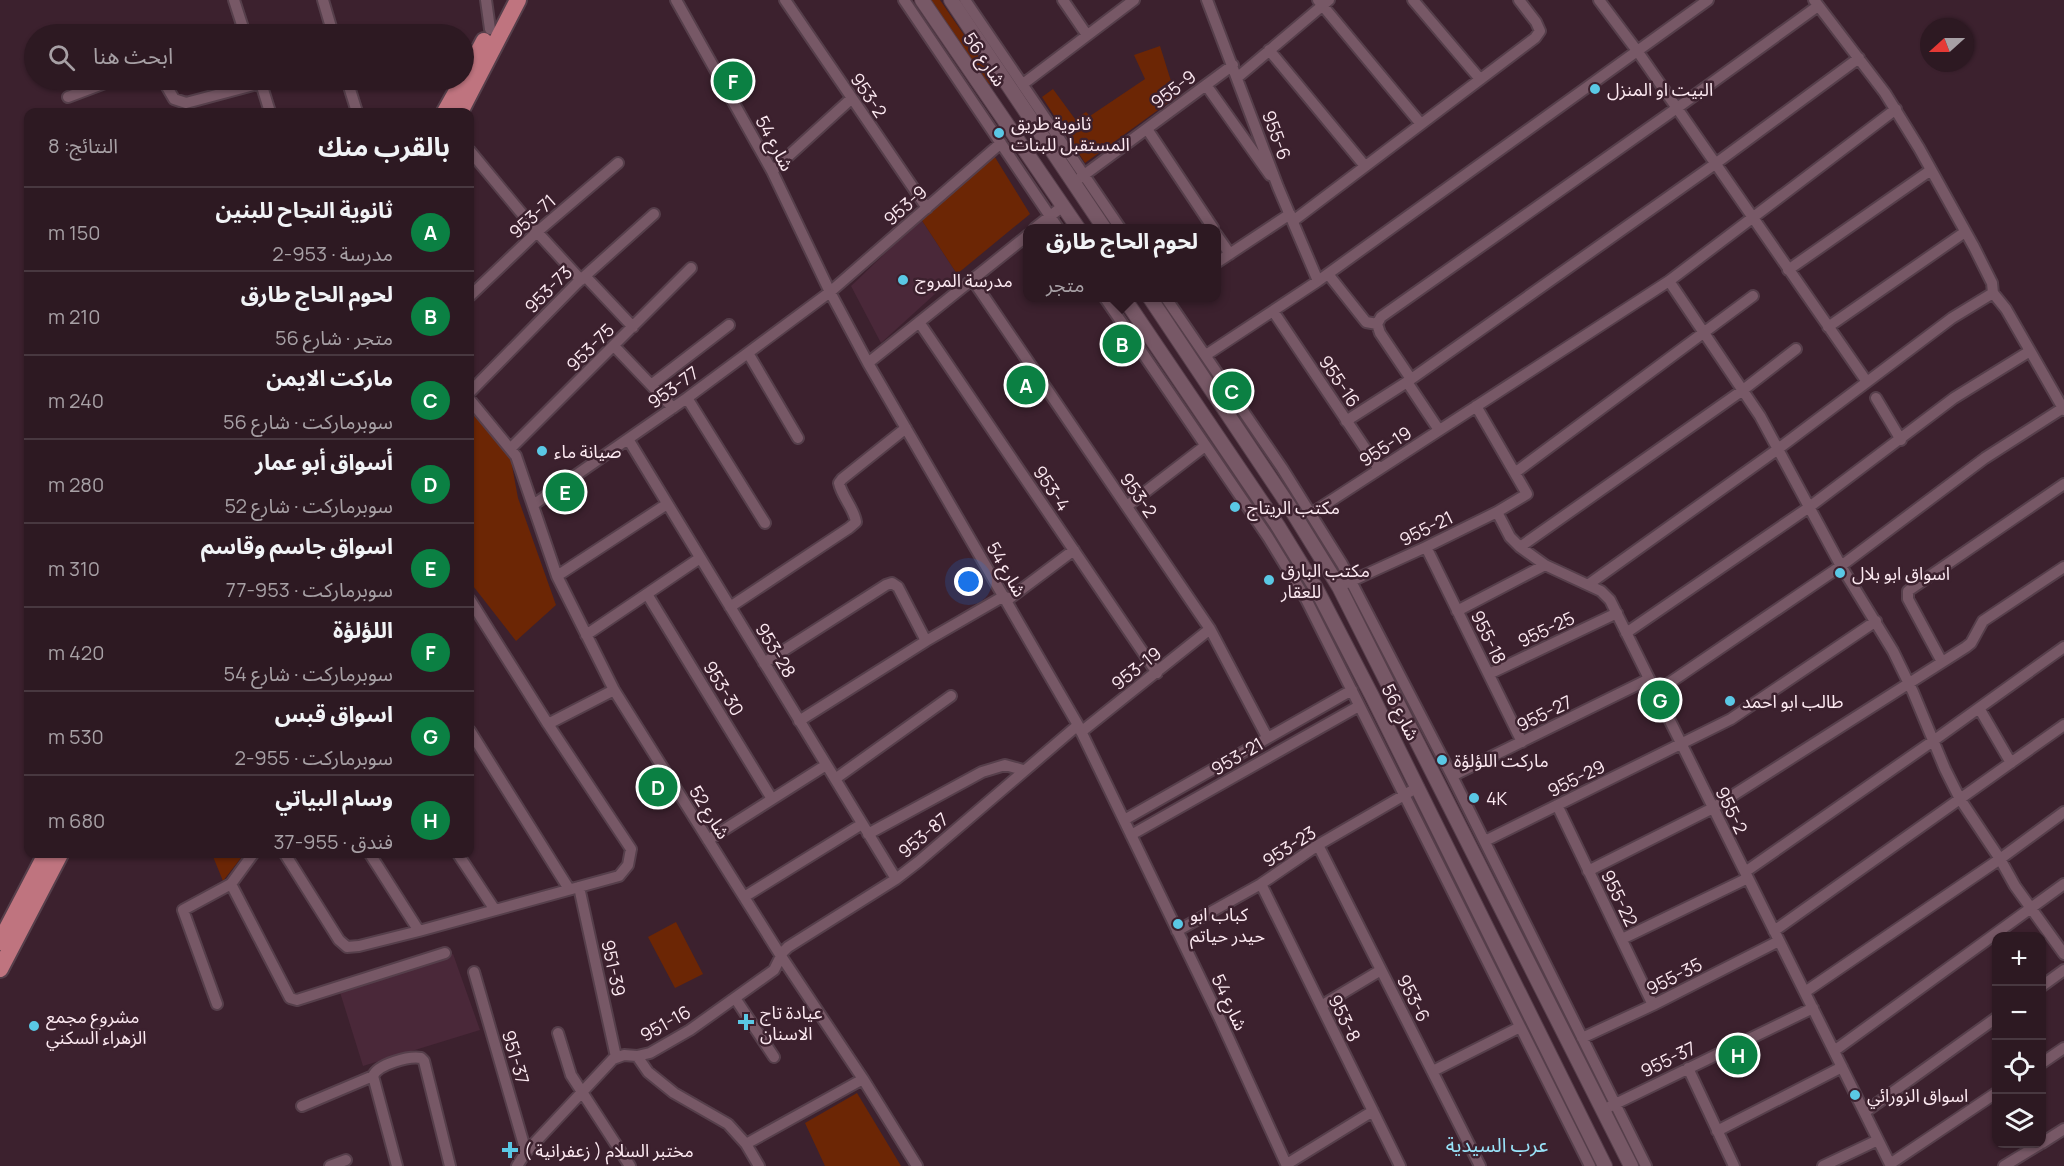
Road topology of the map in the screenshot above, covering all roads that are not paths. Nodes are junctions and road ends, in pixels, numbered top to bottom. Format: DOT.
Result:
graph roads {
  1 [pos="234,0"];
  2 [pos="323,0"];
  3 [pos="486,0"];
  4 [pos="505,0"];
  5 [pos="518,0"];
  6 [pos="676,0"];
  7 [pos="785,0"];
  8 [pos="904,0"];
  9 [pos="922,0"];
  10 [pos="951,0"];
  11 [pos="965,0"];
  12 [pos="1063,0"];
  13 [pos="1134,0"];
  14 [pos="1207,0"];
  15 [pos="1413,0"];
  16 [pos="1519,0"];
  17 [pos="1599,0"];
  18 [pos="1708,0"];
  19 [pos="1323,2"];
  20 [pos="1816,3"];
  21 [pos="242,24"];
  22 [pos="330,24"];
  23 [pos="490,29"];
  24 [pos="1088,35"];
  25 [pos="1269,50"];
  26 [pos="1638,52"];
  27 [pos="1859,58"];
  28 [pos="474,59"];
  29 [pos="1233,65"];
  30 [pos="1238,77"];
  31 [pos="1480,80"];
  32 [pos="1007,82"];
  33 [pos="1023,84"];
  34 [pos="474,85"];
  35 [pos="1206,85"];
  36 [pos="87,90"];
  37 [pos="169,90"];
  38 [pos="230,90"];
  39 [pos="263,90"];
  40 [pos="350,90"];
  41 [pos="457,90"];
  42 [pos="471,90"];
  43 [pos="988,96"];
  44 [pos="69,97"];
  45 [pos="852,98"];
  46 [pos="269,108"];
  47 [pos="356,108"];
  48 [pos="448,108"];
  49 [pos="462,108"];
  50 [pos="1677,108"];
  51 [pos="1896,109"];
  52 [pos="1421,124"];
  53 [pos="1147,129"];
  54 [pos="1001,143"];
  55 [pos="474,156"];
  56 [pos="618,162"];
  57 [pos="1715,164"];
  58 [pos="1365,166"];
  59 [pos="1931,170"];
  60 [pos="772,171"];
  61 [pos="1079,179"];
  62 [pos="1278,187"];
  63 [pos="1062,206"];
  64 [pos="927,208"];
  65 [pos="1092,209"];
  66 [pos="654,214"];
  67 [pos="1050,216"];
  68 [pos="1291,218"];
  69 [pos="1752,218"];
  70 [pos="1040,224"];
  71 [pos="1055,224"];
  72 [pos="1075,224"];
  73 [pos="1081,224"];
  74 [pos="1098,224"];
  75 [pos="1117,224"];
  76 [pos="1210,224"];
  77 [pos="537,232"];
  78 [pos="1965,232"];
  79 [pos="1023,238"];
  80 [pos="1221,241"];
  81 [pos="1230,254"];
  82 [pos="1221,260"];
  83 [pos="691,268"];
  84 [pos="1788,270"];
  85 [pos="1329,274"];
  86 [pos="583,278"];
  87 [pos="972,279"];
  88 [pos="1318,281"];
  89 [pos="1669,281"];
  90 [pos="474,292"];
  91 [pos="830,292"];
  92 [pos="1993,293"];
  93 [pos="1753,296"];
  94 [pos="1108,302"];
  95 [pos="1127,302"];
  96 [pos="1153,302"];
  97 [pos="1169,302"];
  98 [pos="1273,311"];
  99 [pos="920,322"];
  100 [pos="1377,324"];
  101 [pos="729,325"];
  102 [pos="633,327"];
  103 [pos="1828,327"];
  104 [pos="1705,332"];
  105 [pos="614,346"];
  106 [pos="1796,349"];
  107 [pos="2030,351"];
  108 [pos="748,353"];
  109 [pos="1206,355"];
  110 [pos="868,363"];
  111 [pos="1409,380"];
  112 [pos="1866,382"];
  113 [pos="651,385"];
  114 [pos="474,388"];
  115 [pos="1743,390"];
  116 [pos="687,398"];
  117 [pos="1876,398"];
  118 [pos="474,405"];
  119 [pos="1476,406"];
  120 [pos="673,408"];
  121 [pos="2063,409"];
  122 [pos="1346,421"];
  123 [pos="906,428"];
  124 [pos="1439,430"];
  125 [pos="798,438"];
  126 [pos="628,439"];
  127 [pos="1901,440"];
  128 [pos="1205,446"];
  129 [pos="511,448"];
  130 [pos="1778,449"];
  131 [pos="1379,469"];
  132 [pos="1516,472"];
  133 [pos="2064,484"];
  134 [pos="667,504"];
  135 [pos="533,505"];
  136 [pos="1127,506"];
  137 [pos="1808,508"];
  138 [pos="1497,512"];
  139 [pos="1312,513"];
  140 [pos="765,523"];
  141 [pos="1426,547"];
  142 [pos="1520,547"];
  143 [pos="1074,550"];
  144 [pos="700,558"];
  145 [pos="1545,565"];
  146 [pos="1841,566"];
  147 [pos="2064,567"];
  148 [pos="557,576"];
  149 [pos="1345,584"];
  150 [pos="1589,584"];
  151 [pos="647,594"];
  152 [pos="1005,599"];
  153 [pos="474,606"];
  154 [pos="730,607"];
  155 [pos="1457,611"];
  156 [pos="1617,614"];
  157 [pos="1876,621"];
  158 [pos="1210,629"];
  159 [pos="1626,633"];
  160 [pos="586,635"];
  161 [pos="926,641"];
  162 [pos="2064,647"];
  163 [pos="1942,662"];
  164 [pos="764,663"];
  165 [pos="1157,673"];
  166 [pos="1489,674"];
  167 [pos="1649,679"];
  168 [pos="1909,682"];
  169 [pos="1390,686"];
  170 [pos="614,690"];
  171 [pos="1352,690"];
  172 [pos="1656,692"];
  173 [pos="951,696"];
  174 [pos="1372,696"];
  175 [pos="1359,706"];
  176 [pos="1979,708"];
  177 [pos="800,721"];
  178 [pos="548,724"];
  179 [pos="2064,725"];
  180 [pos="1080,728"];
  181 [pos="474,737"];
  182 [pos="1267,737"];
  183 [pos="1933,741"];
  184 [pos="1522,742"];
  185 [pos="1681,744"];
  186 [pos="2012,763"];
  187 [pos="826,765"];
  188 [pos="1023,770"];
  189 [pos="1452,776"];
  190 [pos="835,778"];
  191 [pos="1418,787"];
  192 [pos="1403,796"];
  193 [pos="772,799"];
  194 [pos="1960,799"];
  195 [pos="1557,805"];
  196 [pos="1713,808"];
  197 [pos="2064,812"];
  198 [pos="1124,820"];
  199 [pos="862,824"];
  200 [pos="868,834"];
  201 [pos="1131,835"];
  202 [pos="708,840"];
  203 [pos="1485,841"];
  204 [pos="1318,845"];
  205 [pos="44,858"];
  206 [pos="58,858"];
  207 [pos="250,858"];
  208 [pos="288,858"];
  209 [pos="373,858"];
  210 [pos="461,858"];
  211 [pos="2000,859"];
  212 [pos="1588,871"];
  213 [pos="1746,875"];
  214 [pos="896,879"];
  215 [pos="231,884"];
  216 [pos="1261,884"];
  217 [pos="2064,884"];
  218 [pos="574,888"];
  219 [pos="744,897"];
  220 [pos="2030,907"];
  221 [pos="495,910"];
  222 [pos="419,930"];
  223 [pos="1177,931"];
  224 [pos="1777,936"];
  225 [pos="1622,939"];
  226 [pos="0,942"];
  227 [pos="446,953"];
  228 [pos="2064,954"];
  229 [pos="781,956"];
  230 [pos="0,969"];
  231 [pos="1381,970"];
  232 [pos="2064,970"];
  233 [pos="474,972"];
  234 [pos="2046,983"];
  235 [pos="1805,992"];
  236 [pos="735,998"];
  237 [pos="217,1004"];
  238 [pos="1653,1005"];
  239 [pos="1321,1006"];
  240 [pos="1813,1008"];
  241 [pos="1992,1021"];
  242 [pos="1520,1027"];
  243 [pos="558,1033"];
  244 [pos="1582,1038"];
  245 [pos="2064,1047"];
  246 [pos="1834,1051"];
  247 [pos="637,1056"];
  248 [pos="616,1057"];
  249 [pos="774,1057"];
  250 [pos="2046,1059"];
  251 [pos="1842,1067"];
  252 [pos="1688,1068"];
  253 [pos="1433,1071"];
  254 [pos="373,1076"];
  255 [pos="863,1078"];
  256 [pos="582,1092"];
  257 [pos="1995,1094"];
  258 [pos="302,1106"];
  259 [pos="1609,1106"];
  260 [pos="1373,1111"];
  261 [pos="1864,1112"];
  262 [pos="2064,1129"];
  263 [pos="1718,1131"];
  264 [pos="1878,1140"];
  265 [pos="2046,1140"];
  266 [pos="746,1144"];
  267 [pos="2033,1148"];
  268 [pos="526,1152"];
  269 [pos="346,1160"];
  270 [pos="1287,1165"];
  271 [pos="1891,1165"];
  272 [pos="330,1166"];
  273 [pos="397,1166"];
  274 [pos="450,1166"];
  275 [pos="517,1166"];
  276 [pos="630,1166"];
  277 [pos="759,1166"];
  278 [pos="917,1166"];
  279 [pos="1400,1166"];
  280 [pos="1480,1166"];
  281 [pos="1590,1166"];
  282 [pos="1605,1166"];
  283 [pos="1631,1166"];
  284 [pos="1646,1166"];
  285 [pos="1734,1166"];
  286 [pos="1823,1166"];
  287 [pos="2004,1166"];
  1 -- 21 [label="street"];
  2 -- 22 [label="street"];
  3 -- 23 [label="street"];
  4 -- 23 [label="main road"];
  5 -- 34 [label="main road"];
  6 -- 60 [label="street, شارع 54"];
  7 -- 45 [label="street, 953-2"];
  8 -- 54 [label="street"];
  9 -- 43 [label="street, شارع 56"];
  10 -- 32 [label="street, شارع 56"];
  11 -- 33 [label="street"];
  12 -- 24 [label="street"];
  13 -- 24 [label="street"];
  14 -- 29 [label="street, 955-6"];
  15 -- 31 [label="street"];
  16 -- 31 [label="street"];
  17 -- 26 [label="street"];
  18 -- 26 [label="street"];
  19 -- 25 [label="street"];
  19 -- 52 [label="street"];
  20 -- 27 [label="street"];
  20 -- 50 [label="street"];
  23 -- 28 [label="main road"];
  24 -- 33 [label="street"];
  25 -- 30 [label="street"];
  25 -- 58 [label="street"];
  26 -- 50 [label="street"];
  26 -- 85 [label="street"];
  27 -- 51 [label="street"];
  27 -- 57 [label="street"];
  29 -- 30 [label="street, 955-6"];
  29 -- 35 [label="street, 955-9"];
  30 -- 62 [label="street, 955-6"];
  31 -- 52 [label="street"];
  32 -- 43 [label="street"];
  32 -- 61 [label="street, شارع 56"];
  33 -- 61 [label="street"];
  35 -- 53 [label="street, 955-9"];
  35 -- 62 [label="street"];
  36 -- 44 [label="street"];
  37 -- 38 [label="street"];
  39 -- 46 [label="street"];
  40 -- 47 [label="street"];
  41 -- 48 [label="main road"];
  42 -- 49 [label="main road"];
  43 -- 63 [label="street, شارع 56"];
  45 -- 60 [label="street"];
  45 -- 64 [label="street, 953-2"];
  50 -- 57 [label="street"];
  50 -- 100 [label="street"];
  51 -- 59 [label="street"];
  51 -- 69 [label="street, 955-19"];
  52 -- 58 [label="street"];
  53 -- 61 [label="street, 955-9"];
  53 -- 76 [label="street"];
  54 -- 64 [label="street, 953-9"];
  54 -- 67 [label="street"];
  55 -- 77 [label="street"];
  56 -- 77 [label="street, 953-71"];
  57 -- 69 [label="street"];
  57 -- 111 [label="street"];
  58 -- 68 [label="street"];
  59 -- 78 [label="street"];
  59 -- 84 [label="street"];
  60 -- 91 [label="street, شارع 54"];
  61 -- 65 [label="street, شارع 56"];
  61 -- 75 [label="street"];
  62 -- 68 [label="street, 955-6"];
  63 -- 67 [label="street"];
  63 -- 72 [label="street, شارع 56"];
  64 -- 91 [label="street, 953-9"];
  65 -- 73 [label="street"];
  65 -- 74 [label="street, شارع 56"];
  66 -- 86 [label="street, 953-73"];
  67 -- 70 [label="street"];
  67 -- 71 [label="street"];
  68 -- 81 [label="street"];
  68 -- 88 [label="street, 955-6"];
  69 -- 84 [label="street"];
  69 -- 89 [label="street, 955-19"];
  77 -- 86 [label="street"];
  77 -- 90 [label="street, 953-71"];
  78 -- 92 [label="street"];
  78 -- 103 [label="street"];
  79 -- 87 [label="street"];
  80 -- 81 [label="street"];
  81 -- 82 [label="street"];
  83 -- 102 [label="street, 953-75"];
  84 -- 103 [label="street"];
  85 -- 88 [label="street"];
  85 -- 100 [label="street"];
  86 -- 102 [label="street"];
  86 -- 114 [label="street, 953-73"];
  87 -- 99 [label="street"];
  87 -- 136 [label="street, 953-2"];
  88 -- 98 [label="street"];
  89 -- 104 [label="street"];
  89 -- 119 [label="street, 955-19"];
  91 -- 108 [label="street, 953-77"];
  91 -- 110 [label="street, شارع 54"];
  92 -- 107 [label="street"];
  92 -- 112 [label="street"];
  93 -- 104 [label="street"];
  94 -- 128 [label="street"];
  95 -- 174 [label="street, شارع 56"];
  96 -- 149 [label="street, شارع 56"];
  97 -- 109 [label="street"];
  98 -- 109 [label="street"];
  98 -- 122 [label="street, 955-16"];
  99 -- 110 [label="street"];
  99 -- 143 [label="street, 953-4"];
  100 -- 111 [label="street"];
  101 -- 113 [label="street"];
  102 -- 105 [label="street, 953-75"];
  103 -- 112 [label="street"];
  104 -- 115 [label="street"];
  104 -- 132 [label="street"];
  105 -- 113 [label="street"];
  105 -- 129 [label="street, 953-75"];
  106 -- 115 [label="street"];
  107 -- 121 [label="street"];
  107 -- 127 [label="street"];
  108 -- 116 [label="street, 953-77"];
  108 -- 125 [label="street"];
  109 -- 139 [label="street"];
  110 -- 123 [label="street, شارع 54"];
  111 -- 122 [label="street"];
  111 -- 124 [label="street"];
  112 -- 130 [label="street"];
  113 -- 120 [label="street"];
  115 -- 130 [label="street"];
  115 -- 142 [label="street"];
  116 -- 120 [label="street, 953-77"];
  116 -- 140 [label="street"];
  117 -- 127 [label="street"];
  118 -- 129 [label="street, شارع 52"];
  119 -- 124 [label="street, 955-19"];
  119 -- 132 [label="street"];
  120 -- 126 [label="street, 953-77"];
  121 -- 146 [label="street"];
  122 -- 131 [label="street, 955-16"];
  123 -- 152 [label="street, شارع 54"];
  123 -- 154 [label="street"];
  124 -- 131 [label="street, 955-19"];
  126 -- 134 [label="street, 953-28"];
  126 -- 135 [label="street, 953-77"];
  127 -- 137 [label="street"];
  128 -- 136 [label="street"];
  128 -- 171 [label="street"];
  129 -- 135 [label="street, شارع 52"];
  130 -- 137 [label="street"];
  130 -- 150 [label="street"];
  131 -- 139 [label="street, 955-19"];
  132 -- 138 [label="street, 955-21"];
  133 -- 163 [label="street"];
  134 -- 144 [label="street, 953-28"];
  134 -- 148 [label="street"];
  135 -- 148 [label="street, شارع 52"];
  136 -- 158 [label="street, 953-2"];
  137 -- 146 [label="street"];
  137 -- 159 [label="street"];
  138 -- 141 [label="street, 955-21"];
  138 -- 142 [label="street, 955-2"];
  139 -- 149 [label="street"];
  141 -- 149 [label="street, 955-21"];
  141 -- 155 [label="street, 955-18"];
  142 -- 145 [label="street, 955-2"];
  143 -- 152 [label="street"];
  143 -- 165 [label="street, 953-4"];
  144 -- 151 [label="street"];
  144 -- 154 [label="street, 953-28"];
  145 -- 150 [label="street, 955-2"];
  145 -- 155 [label="street"];
  146 -- 157 [label="street"];
  146 -- 172 [label="street"];
  147 -- 163 [label="street"];
  148 -- 160 [label="street, شارع 52"];
  149 -- 169 [label="street, شارع 56"];
  149 -- 189 [label="street"];
  150 -- 156 [label="street, 955-2"];
  151 -- 160 [label="street"];
  151 -- 193 [label="street, 953-30"];
  152 -- 161 [label="street"];
  152 -- 180 [label="street, شارع 54"];
  153 -- 178 [label="street"];
  154 -- 164 [label="street, 953-28"];
  155 -- 166 [label="street, 955-18"];
  156 -- 159 [label="street, 955-2"];
  156 -- 166 [label="street, 955-25"];
  157 -- 168 [label="street"];
  157 -- 185 [label="street, 955-29"];
  158 -- 165 [label="street, 953-19"];
  158 -- 182 [label="street, 953-2"];
  159 -- 167 [label="street, 955-2"];
  160 -- 170 [label="street, شارع 52"];
  161 -- 164 [label="street"];
  161 -- 177 [label="street"];
  162 -- 176 [label="street"];
  163 -- 168 [label="street"];
  164 -- 177 [label="street, 953-28"];
  165 -- 180 [label="street, 953-19"];
  166 -- 184 [label="street, 955-18"];
  167 -- 172 [label="street, 955-2"];
  167 -- 184 [label="street, 955-27"];
  168 -- 183 [label="street"];
  168 -- 196 [label="street"];
  169 -- 174 [label="street"];
  169 -- 259 [label="street, شارع 56"];
  170 -- 178 [label="street"];
  170 -- 202 [label="street, شارع 52"];
  171 -- 175 [label="street"];
  171 -- 182 [label="street, 953-21"];
  172 -- 185 [label="street, 955-2"];
  173 -- 190 [label="street"];
  174 -- 191 [label="street, شارع 56"];
  175 -- 192 [label="street"];
  175 -- 201 [label="street, 953-21"];
  176 -- 183 [label="street"];
  176 -- 186 [label="street"];
  177 -- 187 [label="street, 953-28"];
  178 -- 218 [label="street"];
  179 -- 186 [label="street, 955-35"];
  180 -- 188 [label="street, 953-87"];
  180 -- 198 [label="street, شارع 54"];
  181 -- 218 [label="street, 951-39"];
  182 -- 198 [label="street, 953-21"];
  183 -- 194 [label="street"];
  183 -- 213 [label="street"];
  184 -- 189 [label="street, 955-27"];
  185 -- 195 [label="street, 955-29"];
  185 -- 196 [label="street, 955-2"];
  186 -- 194 [label="street, 955-35"];
  187 -- 190 [label="street, 953-28"];
  187 -- 193 [label="street"];
  188 -- 200 [label="street"];
  188 -- 214 [label="street, 953-87"];
  189 -- 203 [label="street"];
  190 -- 199 [label="street, 953-28"];
  191 -- 192 [label="street, 953-23"];
  191 -- 282 [label="street, شارع 56"];
  192 -- 204 [label="street, 953-23"];
  192 -- 242 [label="street"];
  193 -- 202 [label="street"];
  194 -- 211 [label="street"];
  194 -- 224 [label="street, 955-35"];
  195 -- 203 [label="street, 955-29"];
  195 -- 212 [label="street, 955-22"];
  196 -- 212 [label="street"];
  196 -- 213 [label="street, 955-2"];
  197 -- 211 [label="street"];
  198 -- 201 [label="street, شارع 54"];
  199 -- 200 [label="street, 953-28"];
  199 -- 219 [label="street"];
  200 -- 214 [label="street, 953-28"];
  201 -- 223 [label="street, شارع 54"];
  202 -- 219 [label="street, شارع 52"];
  203 -- 244 [label="street"];
  204 -- 216 [label="street, 953-23"];
  204 -- 231 [label="street, 953-6"];
  205 -- 226 [label="main road"];
  206 -- 230 [label="main road"];
  207 -- 215 [label="street"];
  208 -- 222 [label="street"];
  209 -- 222 [label="street"];
  210 -- 221 [label="street"];
  211 -- 220 [label="street"];
  211 -- 235 [label="street"];
  212 -- 225 [label="street, 955-22"];
  213 -- 224 [label="street, 955-2"];
  213 -- 225 [label="street"];
  214 -- 229 [label="street, 953-87"];
  215 -- 227 [label="street"];
  215 -- 237 [label="street"];
  216 -- 223 [label="street, 953-23"];
  216 -- 239 [label="street, 953-8"];
  217 -- 220 [label="street"];
  218 -- 221 [label="street"];
  218 -- 248 [label="street, 951-39"];
  219 -- 229 [label="street, شارع 52"];
  220 -- 228 [label="street"];
  220 -- 246 [label="street"];
  221 -- 222 [label="street"];
  223 -- 270 [label="street, شارع 54"];
  224 -- 235 [label="street, 955-2"];
  224 -- 238 [label="street, 955-35"];
  225 -- 238 [label="street, 955-22"];
  229 -- 236 [label="street, 951-16"];
  229 -- 255 [label="street, شارع 52"];
  231 -- 239 [label="street"];
  231 -- 253 [label="street, 953-6"];
  232 -- 234 [label="street"];
  233 -- 268 [label="street, 951-37"];
  235 -- 240 [label="street, 955-2"];
  236 -- 247 [label="street, 951-16"];
  236 -- 249 [label="street"];
  238 -- 244 [label="street, 955-35"];
  239 -- 260 [label="street, 953-8"];
  240 -- 246 [label="street, 955-2"];
  240 -- 252 [label="street, 955-37"];
  241 -- 261 [label="street"];
  242 -- 253 [label="street"];
  242 -- 281 [label="street"];
  243 -- 256 [label="street"];
  244 -- 259 [label="street"];
  245 -- 250 [label="street"];
  246 -- 251 [label="street, 955-2"];
  247 -- 248 [label="street, 951-16"];
  247 -- 266 [label="street"];
  248 -- 256 [label="street"];
  251 -- 261 [label="street, 955-2"];
  251 -- 263 [label="street"];
  252 -- 259 [label="street, 955-37"];
  252 -- 263 [label="street"];
  253 -- 280 [label="street, 953-6"];
  254 -- 258 [label="street"];
  254 -- 273 [label="street"];
  254 -- 274 [label="street"];
  255 -- 266 [label="street"];
  255 -- 278 [label="street, شارع 52"];
  256 -- 268 [label="street"];
  256 -- 276 [label="street"];
  257 -- 271 [label="street"];
  259 -- 283 [label="street, شارع 56"];
  259 -- 284 [label="street"];
  260 -- 270 [label="street"];
  260 -- 279 [label="street, 953-8"];
  261 -- 264 [label="street, 955-2"];
  262 -- 265 [label="street"];
  263 -- 285 [label="street"];
  264 -- 271 [label="street, 955-2"];
  264 -- 286 [label="street"];
  266 -- 277 [label="street"];
  267 -- 287 [label="street"];
  268 -- 275 [label="street"];
  269 -- 272 [label="street"];
}
